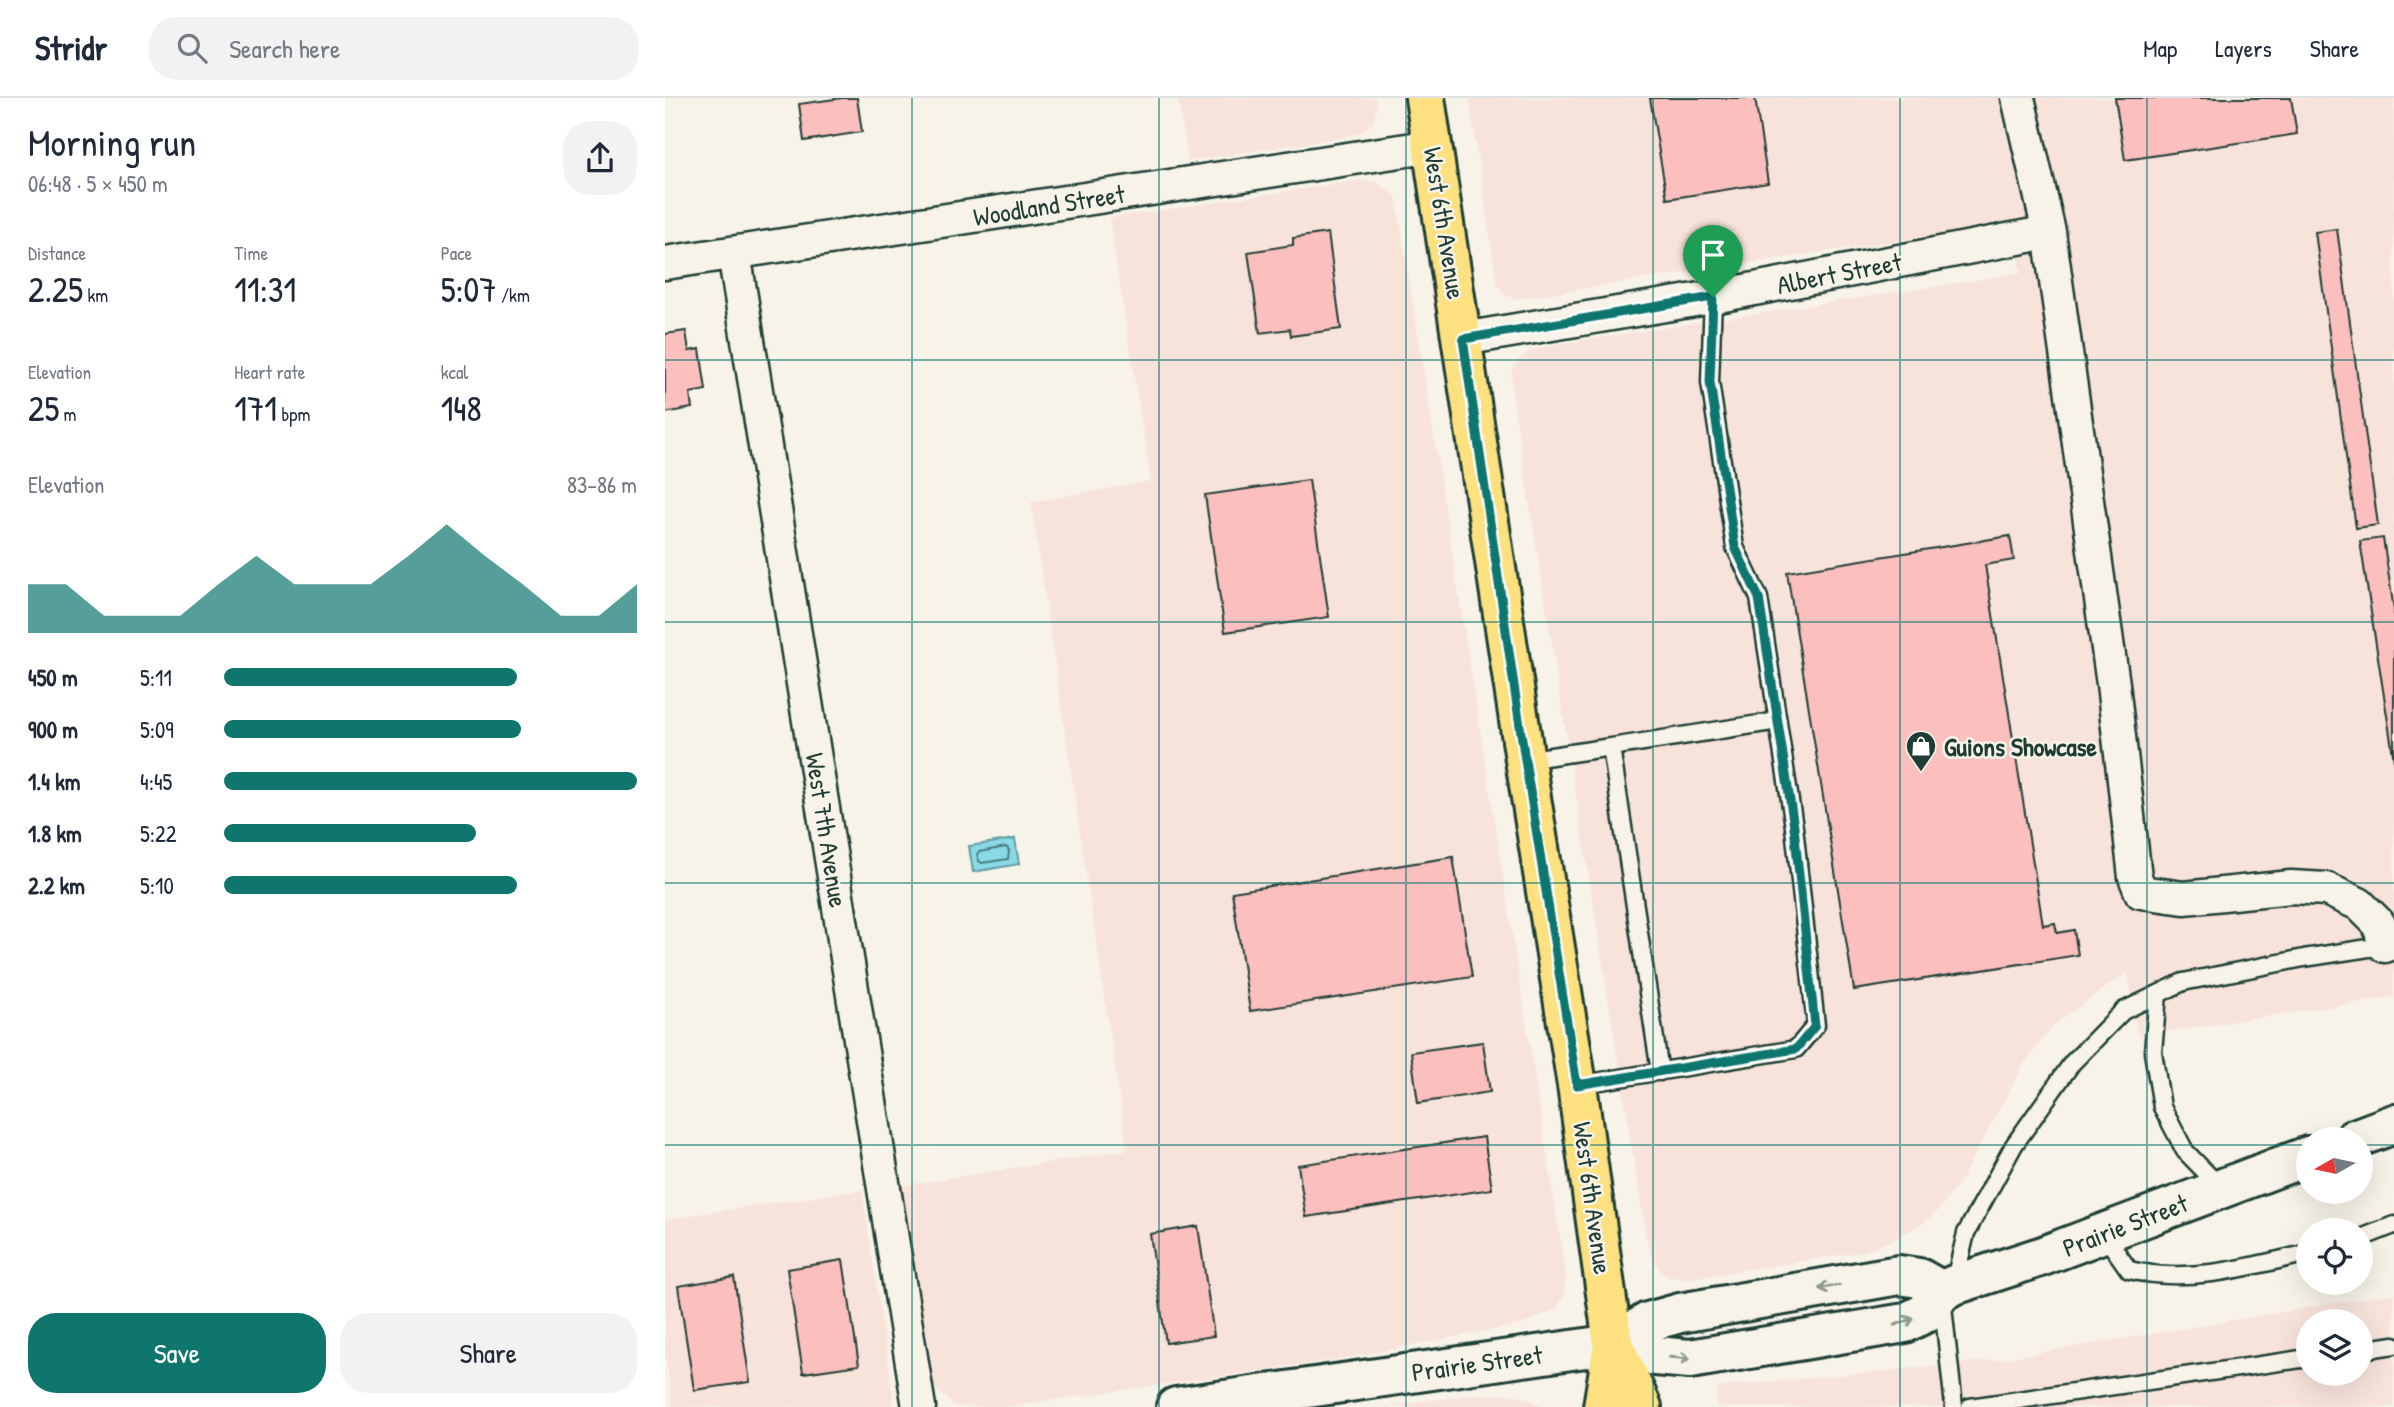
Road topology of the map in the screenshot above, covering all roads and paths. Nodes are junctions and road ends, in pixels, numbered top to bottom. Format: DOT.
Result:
graph roads {
  1 [pos="1425,98"];
  2 [pos="2018,98"];
  3 [pos="1433,146"];
  4 [pos="2049,232"];
  5 [pos="734,253"];
  6 [pos="665,263"];
  7 [pos="1713,297"];
  8 [pos="1463,339"];
  9 [pos="1778,721"];
  10 [pos="1611,747"];
  11 [pos="1525,760"];
  12 [pos="2389,945"];
  13 [pos="2158,994"];
  14 [pos="1660,1072"];
  15 [pos="1577,1085"];
  16 [pos="2296,1161"];
  17 [pos="2222,1189"];
  18 [pos="2394,1225"];
  19 [pos="2103,1233"];
  20 [pos="2373,1233"];
  21 [pos="2296,1256"];
  22 [pos="1948,1288"];
  23 [pos="1613,1344"];
  24 [pos="2394,1345"];
  25 [pos="2373,1348"];
  26 [pos="2296,1360"];
  27 [pos="919,1407"];
  28 [pos="1175,1407"];
  29 [pos="1603,1407"];
  30 [pos="1642,1407"];
  31 [pos="1954,1407"];
  32 [pos="1970,1407"];
  1 -- 3 [label="main road, West 6th Avenue"];
  2 -- 4 [label="street"];
  3 -- 5 [label="street, Woodland Street"];
  3 -- 8 [label="main road, West 6th Avenue"];
  4 -- 7 [label="street, Albert Street"];
  4 -- 12 [label="street"];
  5 -- 6 [label="street, Woodland Street"];
  5 -- 27 [label="street, West 7th Avenue"];
  7 -- 8 [label="street, Albert Street"];
  7 -- 9 [label="lane"];
  8 -- 11 [label="main road, West 6th Avenue"];
  9 -- 10 [label="lane"];
  9 -- 14 [label="lane"];
  10 -- 11 [label="lane"];
  10 -- 14 [label="lane"];
  11 -- 15 [label="main road, West 6th Avenue"];
  12 -- 13 [label="lane"];
  13 -- 17 [label="lane"];
  13 -- 22 [label="lane"];
  14 -- 15 [label="lane"];
  15 -- 23 [label="main road, West 6th Avenue"];
  16 -- 17 [label="main road, Prairie Street"];
  17 -- 19 [label="main road, Prairie Street"];
  18 -- 20 [label="lane"];
  19 -- 21 [label="lane"];
  19 -- 22 [label="main road, Prairie Street"];
  22 -- 23 [label="main road, Prairie Street"];
  22 -- 31 [label="lane"];
  23 -- 28 [label="main road, Prairie Street"];
  23 -- 29 [label="main road, West 6th Avenue"];
  23 -- 30 [label="main road, West 6th Avenue"];
  24 -- 25 [label="lane"];
  26 -- 32 [label="lane"];
}
